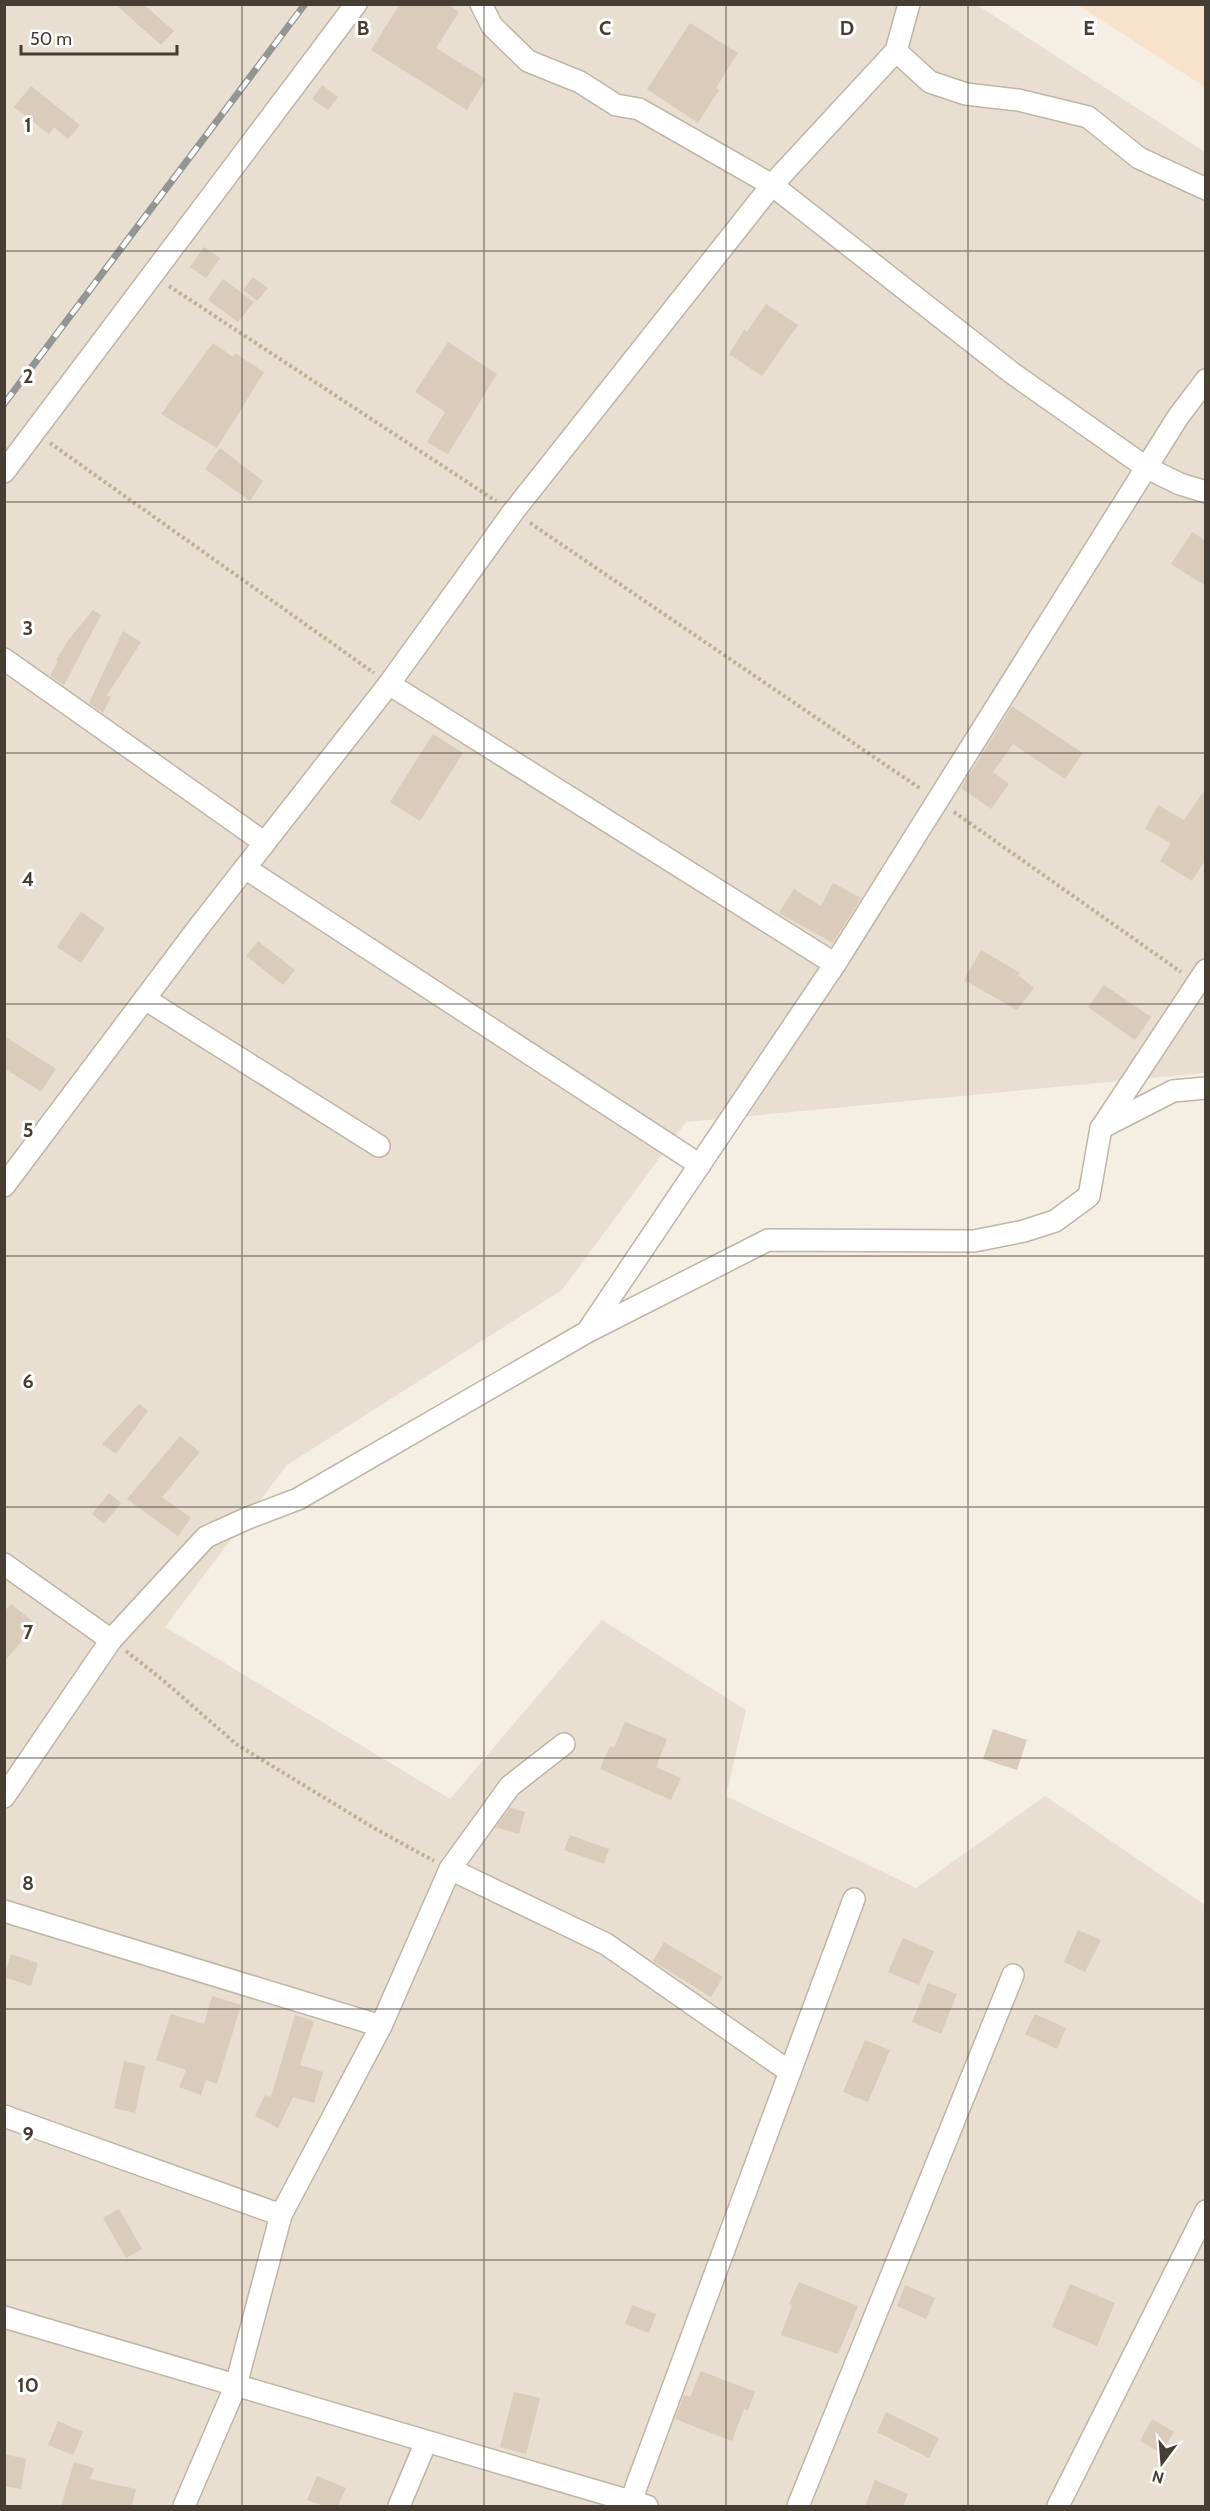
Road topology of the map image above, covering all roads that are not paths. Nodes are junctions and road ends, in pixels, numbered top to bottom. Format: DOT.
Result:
graph roads {
  1 [pos="356,4"];
  2 [pos="481,4"];
  3 [pos="909,4"];
  4 [pos="896,51"];
  5 [pos="772,185"];
  6 [pos="1206,189"];
  7 [pos="1206,380"];
  8 [pos="1147,468"];
  9 [pos="4,472"];
  10 [pos="1206,492"];
  11 [pos="4,659"];
  12 [pos="389,684"];
  13 [pos="265,843"];
  14 [pos="245,868"];
  15 [pos="835,964"];
  16 [pos="1202,977"];
  17 [pos="145,999"];
  18 [pos="1206,1088"];
  19 [pos="1101,1128"];
  20 [pos="379,1146"];
  21 [pos="700,1164"];
  22 [pos="4,1186"];
  23 [pos="587,1332"];
  24 [pos="4,1564"];
  25 [pos="111,1640"];
  26 [pos="564,1744"];
  27 [pos="4,1797"];
  28 [pos="450,1869"];
  29 [pos="854,1899"];
  30 [pos="4,1911"];
  31 [pos="1013,1975"];
  32 [pos="381,2026"];
  33 [pos="790,2072"];
  34 [pos="4,2116"];
  35 [pos="1206,2211"];
  36 [pos="281,2215"];
  37 [pos="4,2317"];
  38 [pos="236,2385"];
  39 [pos="426,2442"];
  40 [pos="635,2505"];
  41 [pos="184,2506"];
  42 [pos="399,2506"];
  43 [pos="798,2506"];
  44 [pos="1058,2506"];
  1 -- 9 [label="street"];
  2 -- 5 [label="street"];
  3 -- 4 [label="street"];
  4 -- 5 [label="street"];
  4 -- 6 [label="street"];
  5 -- 8 [label="street"];
  5 -- 12 [label="street"];
  7 -- 8 [label="street"];
  8 -- 10 [label="street"];
  8 -- 15 [label="street"];
  11 -- 13 [label="street"];
  12 -- 13 [label="street"];
  12 -- 15 [label="street"];
  13 -- 14 [label="street"];
  14 -- 17 [label="street"];
  14 -- 21 [label="street"];
  15 -- 21 [label="street"];
  16 -- 19 [label="street"];
  17 -- 20 [label="street"];
  17 -- 22 [label="street"];
  18 -- 19 [label="street"];
  19 -- 23 [label="street"];
  21 -- 23 [label="street"];
  23 -- 25 [label="street"];
  24 -- 25 [label="street"];
  25 -- 27 [label="street"];
  26 -- 28 [label="street"];
  28 -- 32 [label="street"];
  28 -- 33 [label="street"];
  29 -- 33 [label="street"];
  30 -- 32 [label="street"];
  31 -- 43 [label="street"];
  32 -- 36 [label="street"];
  33 -- 40 [label="street"];
  34 -- 36 [label="street"];
  35 -- 44 [label="street"];
  36 -- 38 [label="street"];
  37 -- 38 [label="street"];
  38 -- 39 [label="street"];
  38 -- 41 [label="street"];
  39 -- 40 [label="street"];
  39 -- 42 [label="street"];
}
